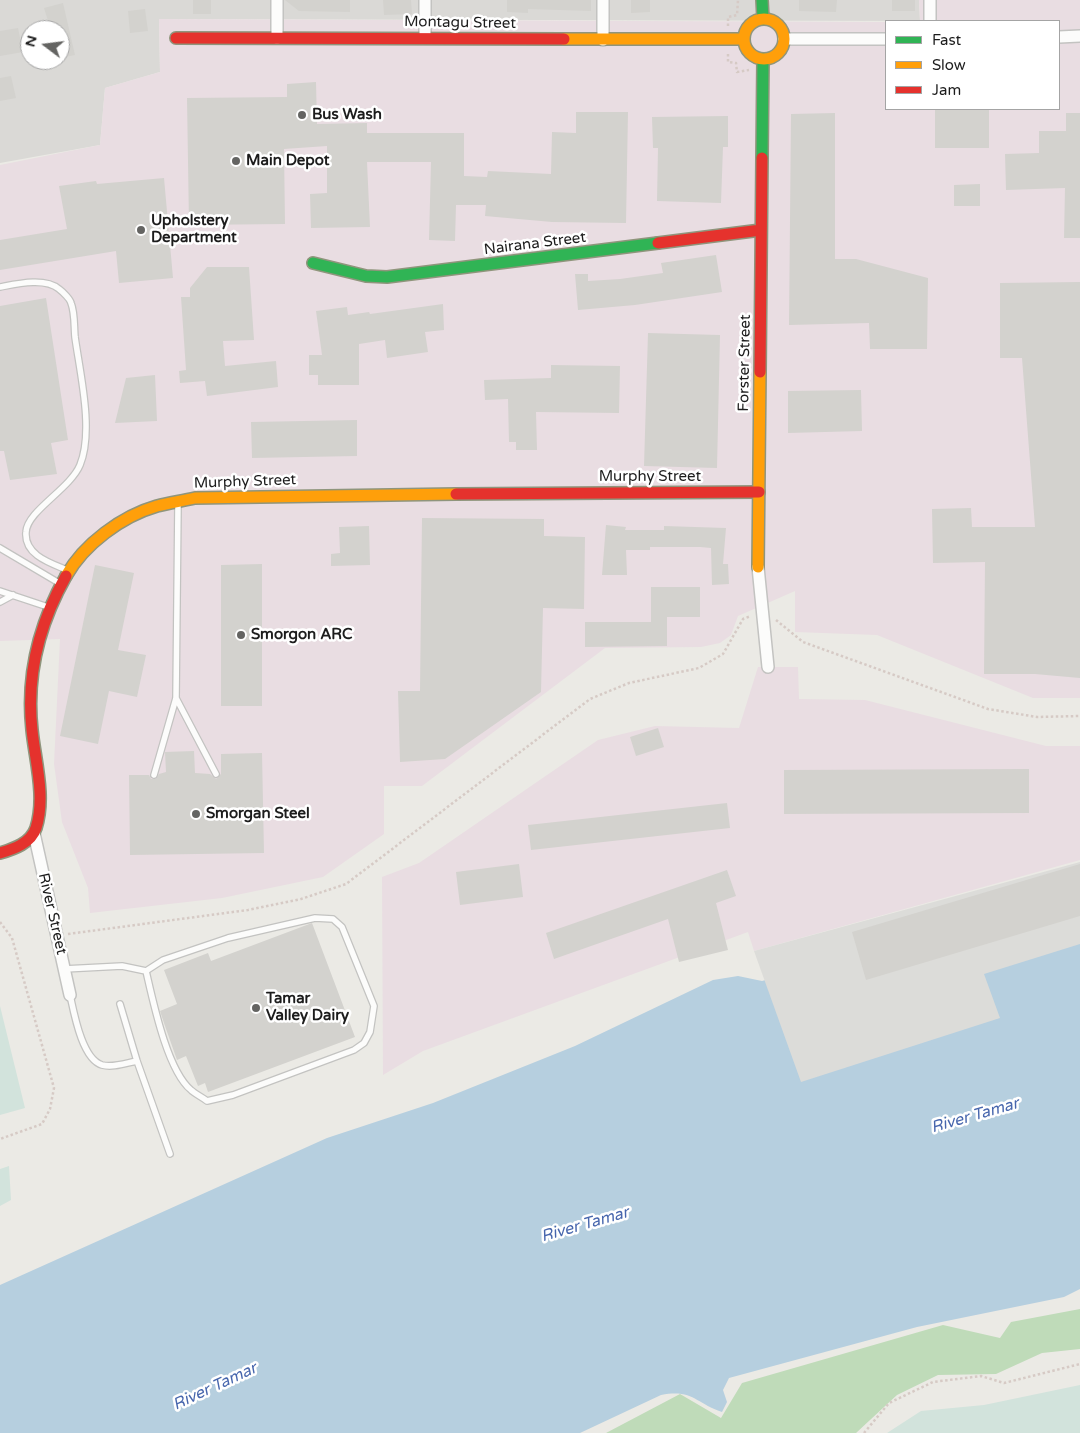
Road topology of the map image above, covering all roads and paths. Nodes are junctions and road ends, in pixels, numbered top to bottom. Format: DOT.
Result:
graph roads {
  1 [pos="277,0"];
  2 [pos="425,0"];
  3 [pos="603,0"];
  4 [pos="762,0"];
  5 [pos="930,0"];
  6 [pos="763,19"];
  7 [pos="930,20"];
  8 [pos="1060,36"];
  9 [pos="1080,36"];
  10 [pos="176,38"];
  11 [pos="277,38"];
  12 [pos="425,38"];
  13 [pos="744,39"];
  14 [pos="784,39"];
  15 [pos="885,39"];
  16 [pos="603,40"];
  17 [pos="763,59"];
  18 [pos="761,230"];
  19 [pos="313,263"];
  20 [pos="0,287"];
  21 [pos="758,492"];
  22 [pos="178,500"];
  23 [pos="0,548"];
  24 [pos="67,570"];
  25 [pos="59,583"];
  26 [pos="0,591"];
  27 [pos="13,595"];
  28 [pos="0,602"];
  29 [pos="48,607"];
  30 [pos="762,611"];
  31 [pos="768,667"];
  32 [pos="176,698"];
  33 [pos="1080,716"];
  34 [pos="216,774"];
  35 [pos="154,775"];
  36 [pos="34,833"];
  37 [pos="0,853"];
  38 [pos="0,922"];
  39 [pos="57,935"];
  40 [pos="64,969"];
  41 [pos="146,971"];
  42 [pos="70,995"];
  43 [pos="120,1004"];
  44 [pos="137,1061"];
  45 [pos="0,1139"];
  46 [pos="170,1154"];
  47 [pos="1080,1364"];
  48 [pos="864,1433"];
  1 -- 11 [label="street"];
  2 -- 12 [label="street"];
  3 -- 16 [label="street"];
  4 -- 6 [label="street"];
  5 -- 7 [label="street"];
  6 -- 13 [label="street"];
  6 -- 14 [label="street"];
  8 -- 9 [label="street"];
  10 -- 11 [label="street, Montagu Street"];
  11 -- 12 [label="street, Montagu Street"];
  12 -- 16 [label="street, Montagu Street"];
  13 -- 16 [label="street, Montagu Street"];
  13 -- 17 [label="street"];
  14 -- 15 [label="street"];
  14 -- 17 [label="street"];
  17 -- 18 [label="street, Forster Street"];
  18 -- 19 [label="street, Nairana Street"];
  18 -- 21 [label="street, Forster Street"];
  20 -- 24 [label="lane"];
  21 -- 22 [label="street, Murphy Street"];
  21 -- 30 [label="street, Forster Street"];
  22 -- 24 [label="street, Murphy Street"];
  22 -- 32 [label="lane"];
  23 -- 25 [label="lane"];
  24 -- 25 [label="street, Murphy Street"];
  25 -- 29 [label="street, Murphy Street"];
  26 -- 27 [label="lane"];
  27 -- 28 [label="lane"];
  27 -- 29 [label="lane"];
  29 -- 36 [label="street, Murphy Street"];
  30 -- 31 [label="street, Forster Street"];
  30 -- 33 [label="path"];
  30 -- 39 [label="path"];
  32 -- 34 [label="lane"];
  32 -- 35 [label="lane"];
  36 -- 37 [label="street"];
  36 -- 39 [label="street, River Street"];
  38 -- 45 [label="path"];
  39 -- 40 [label="street, River Street"];
  40 -- 41 [label="lane"];
  40 -- 42 [label="street, River Street"];
  41 -- 41 [label="lane"];
  42 -- 44 [label="lane"];
  43 -- 44 [label="lane"];
  44 -- 46 [label="lane"];
  47 -- 48 [label="path"];
}
